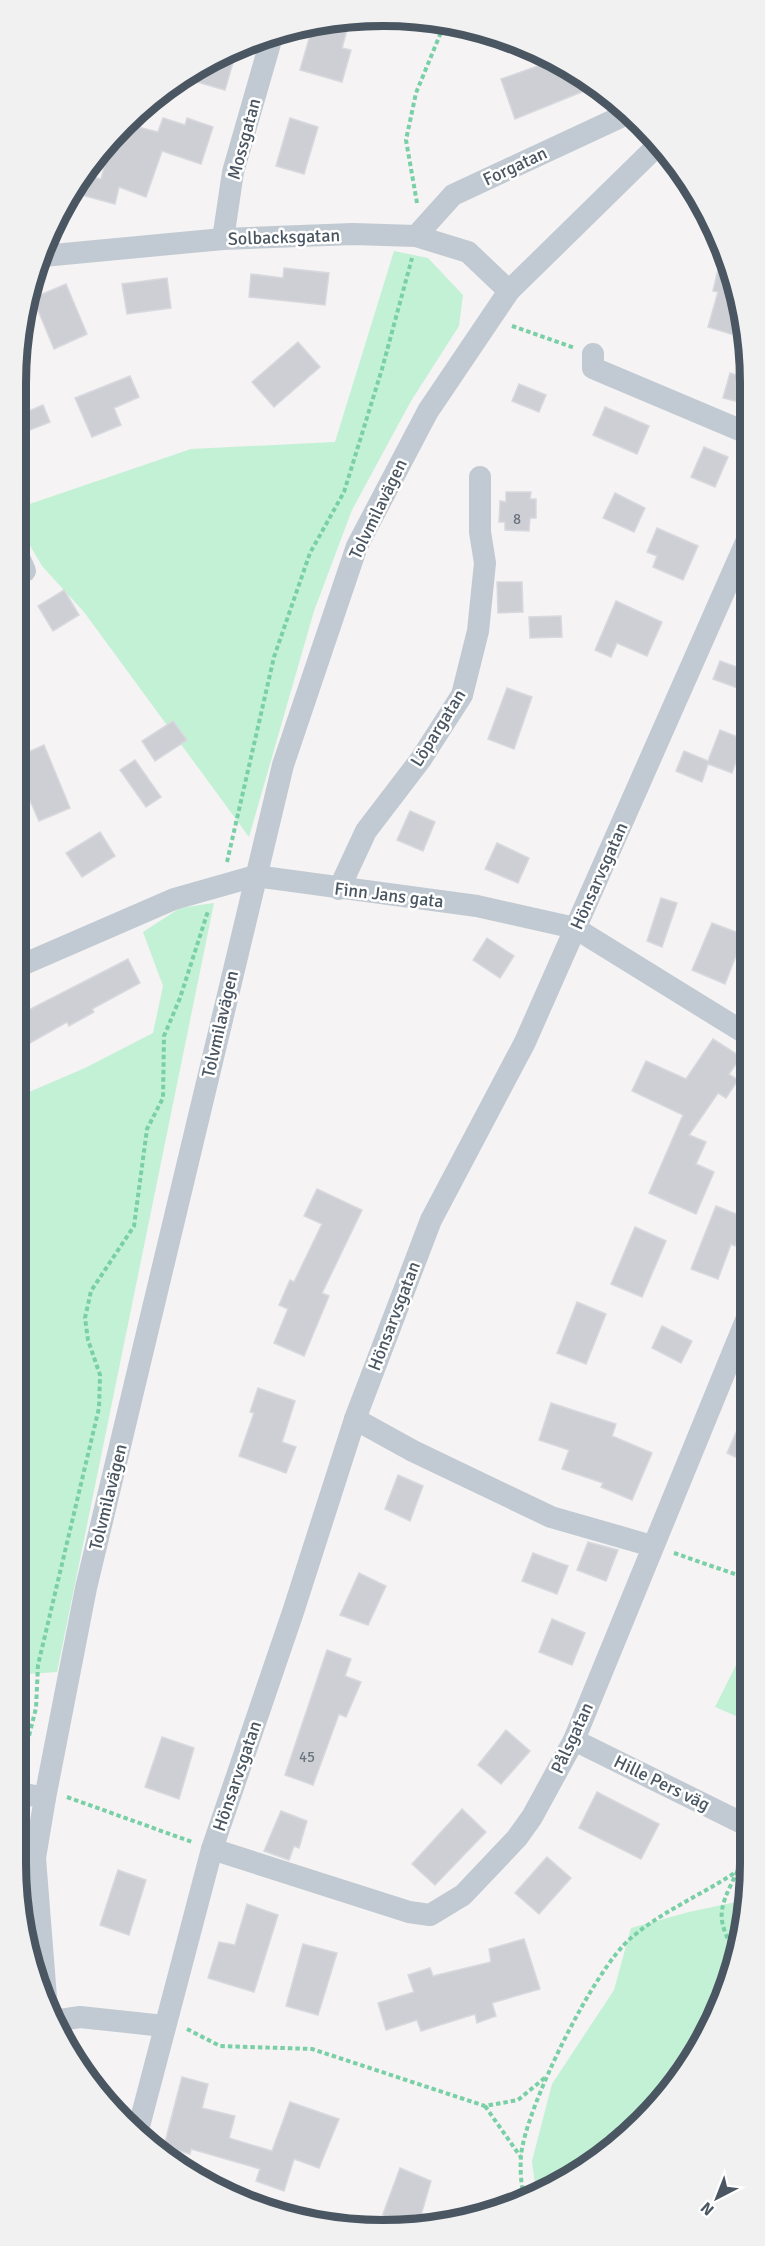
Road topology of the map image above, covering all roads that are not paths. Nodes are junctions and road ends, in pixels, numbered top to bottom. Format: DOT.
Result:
graph roads {
  1 [pos="270,43"];
  2 [pos="621,117"];
  3 [pos="653,150"];
  4 [pos="416,237"];
  5 [pos="223,239"];
  6 [pos="49,255"];
  7 [pos="509,291"];
  8 [pos="593,354"];
  9 [pos="740,430"];
  10 [pos="480,477"];
  11 [pos="740,556"];
  12 [pos="255,876"];
  13 [pos="339,889"];
  14 [pos="575,928"];
  15 [pos="26,963"];
  16 [pos="740,1030"];
  17 [pos="740,1335"];
  18 [pos="355,1419"];
  19 [pos="652,1546"];
  20 [pos="574,1740"];
  21 [pos="26,1793"];
  22 [pos="46,1794"];
  23 [pos="740,1822"];
  24 [pos="212,1850"];
  25 [pos="44,1976"];
  26 [pos="62,2020"];
  27 [pos="165,2023"];
  28 [pos="139,2125"];
  1 -- 5 [label="street, Mossgatan"];
  2 -- 4 [label="street, Forgatan"];
  3 -- 7 [label="street, Tolvmilavägen"];
  4 -- 5 [label="street, Solbacksgatan"];
  4 -- 7 [label="street, Solbacksgatan"];
  5 -- 6 [label="street, Solbacksgatan"];
  7 -- 12 [label="street, Tolvmilavägen"];
  8 -- 9 [label="street"];
  10 -- 13 [label="street, Löpargatan"];
  11 -- 14 [label="street, Hönsarvsgatan"];
  12 -- 13 [label="street, Finn Jans gata"];
  12 -- 15 [label="street, Finn Jans gata"];
  12 -- 22 [label="street, Tolvmilavägen"];
  13 -- 14 [label="street, Finn Jans gata"];
  14 -- 16 [label="street, Finn Jans gata"];
  14 -- 18 [label="street, Hönsarvsgatan"];
  17 -- 19 [label="street, Pålsgatan"];
  18 -- 19 [label="street"];
  18 -- 24 [label="street, Hönsarvsgatan"];
  19 -- 20 [label="street, Pålsgatan"];
  20 -- 23 [label="street, Hille Pers väg"];
  20 -- 24 [label="street, Pålsgatan"];
  21 -- 22 [label="street"];
  22 -- 25 [label="street, Tolvmilavägen"];
  24 -- 27 [label="street, Hönsarvsgatan"];
  26 -- 27 [label="street"];
  27 -- 28 [label="street, Hönsarvsgatan"];
}
